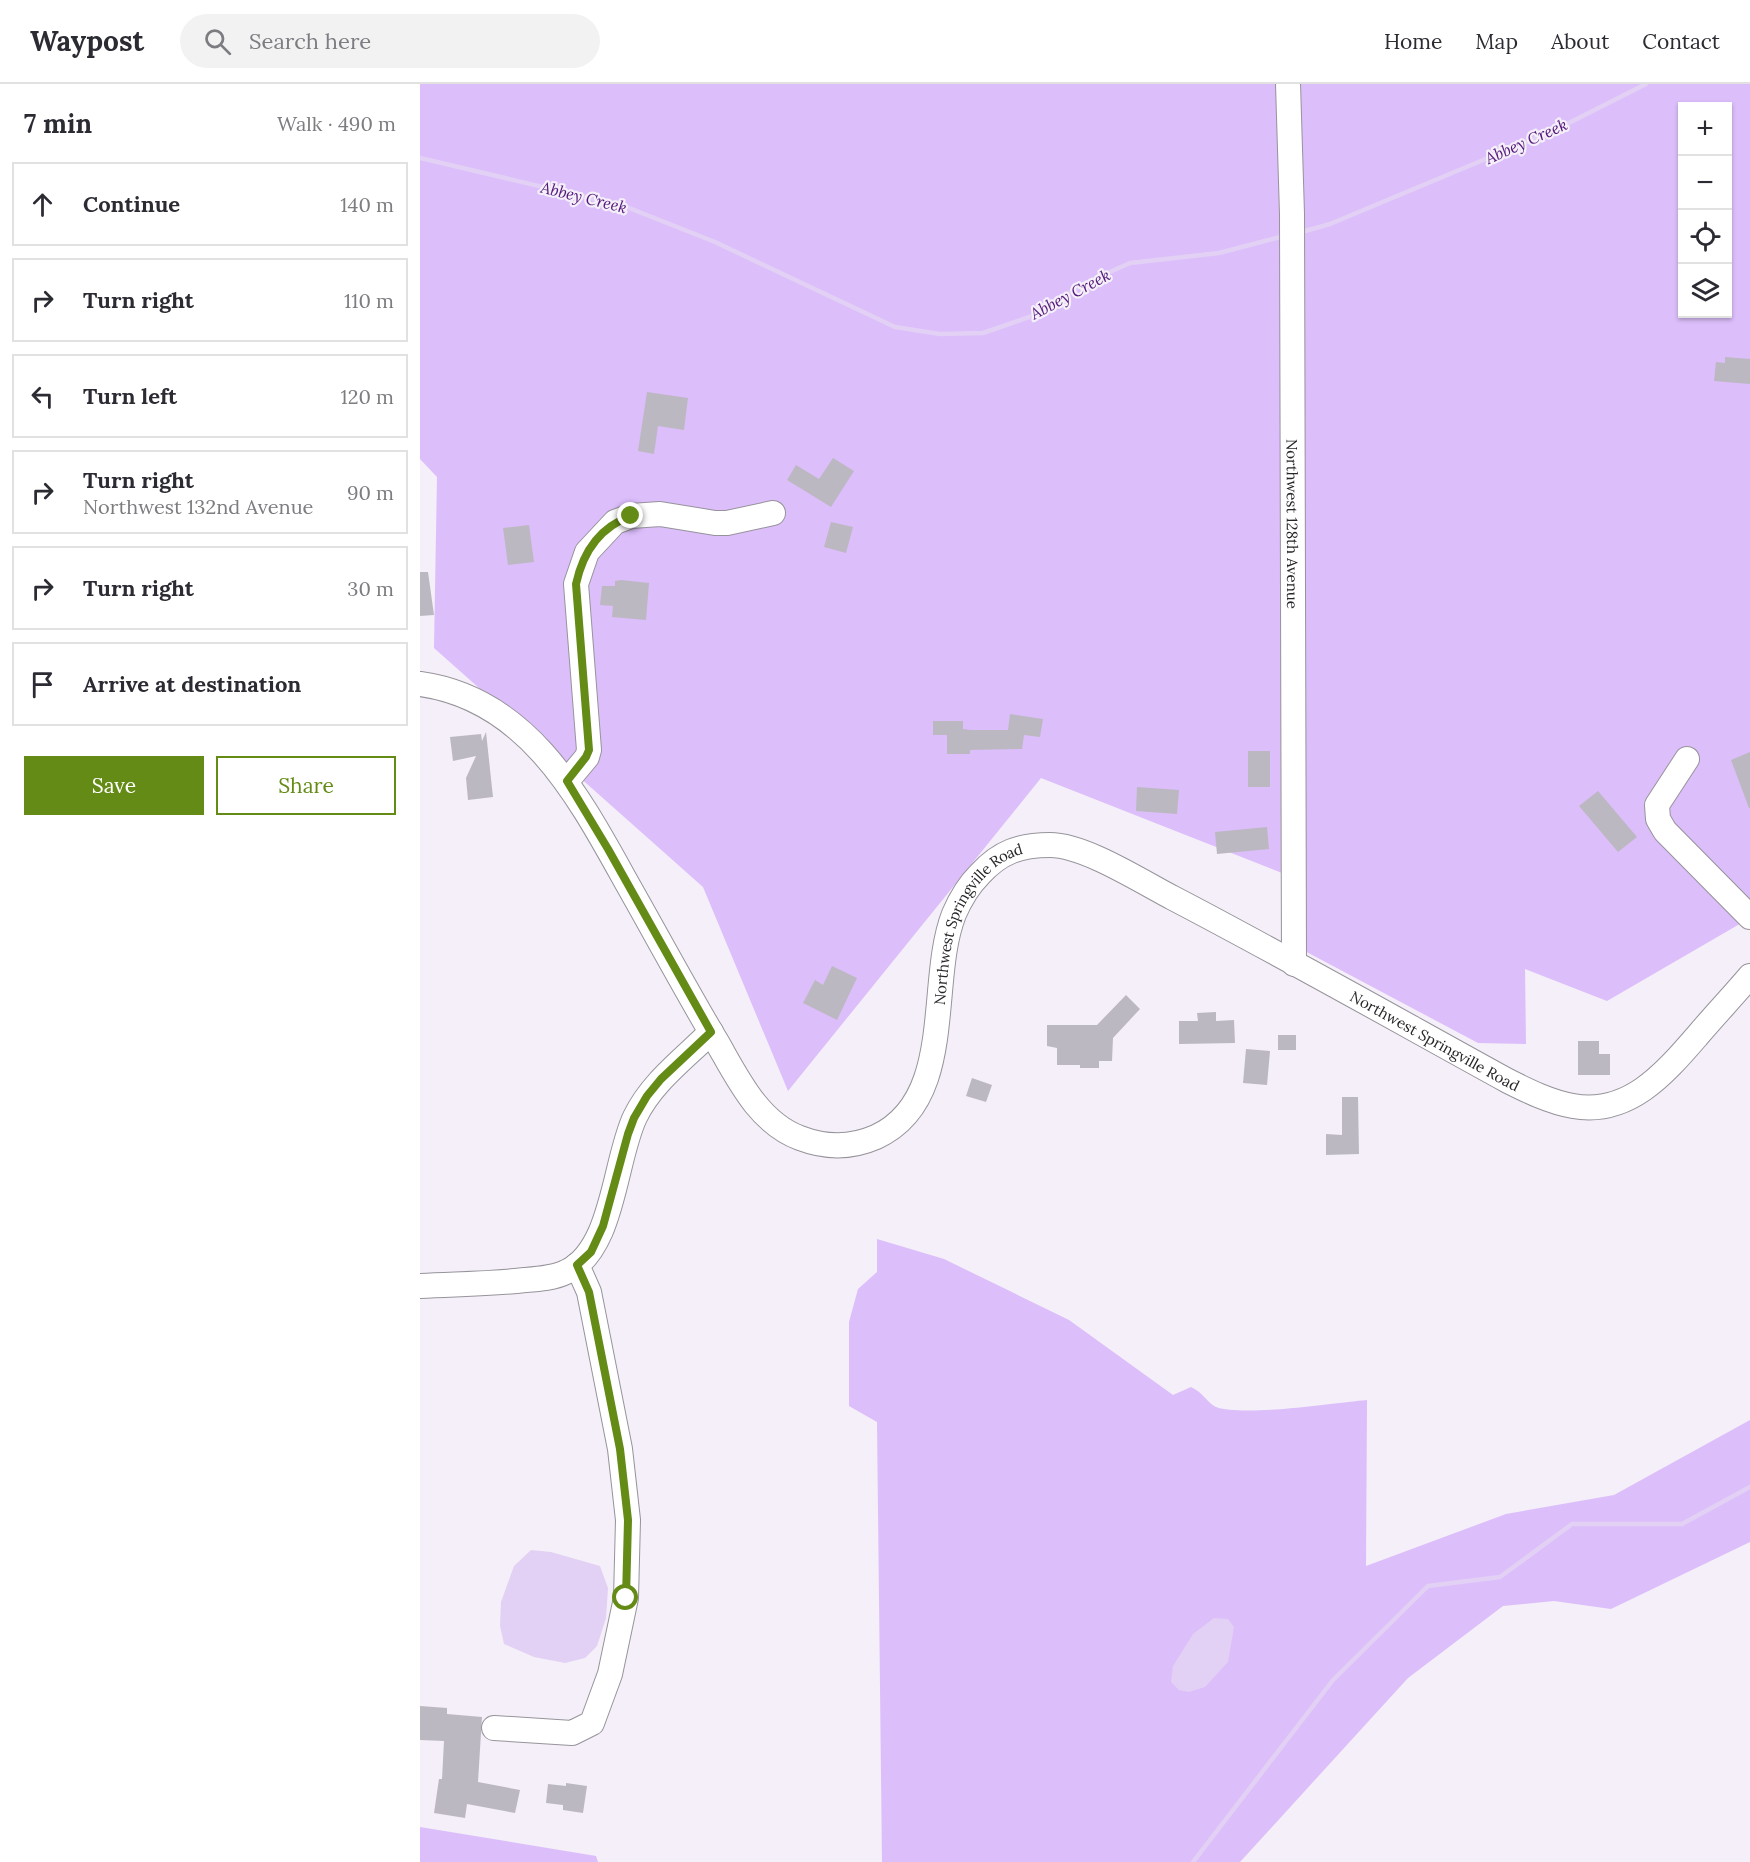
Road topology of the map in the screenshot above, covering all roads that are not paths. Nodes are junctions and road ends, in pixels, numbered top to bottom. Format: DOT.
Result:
graph roads {
  1 [pos="1288,84"];
  2 [pos="773,513"];
  3 [pos="420,684"];
  4 [pos="1687,759"];
  5 [pos="567,781"];
  6 [pos="1750,917"];
  7 [pos="1294,964"];
  8 [pos="1750,976"];
  9 [pos="711,1032"];
  10 [pos="577,1265"];
  11 [pos="420,1286"];
  12 [pos="494,1728"];
  1 -- 7 [label="street, Northwest 128th Avenue"];
  2 -- 5 [label="street"];
  3 -- 5 [label="street, Northwest Springville Road"];
  4 -- 6 [label="street"];
  5 -- 9 [label="street, Northwest Springville Road"];
  7 -- 8 [label="street, Northwest Springville Road"];
  7 -- 9 [label="street, Northwest Springville Road"];
  9 -- 10 [label="street"];
  10 -- 11 [label="street"];
  10 -- 12 [label="street"];
}
